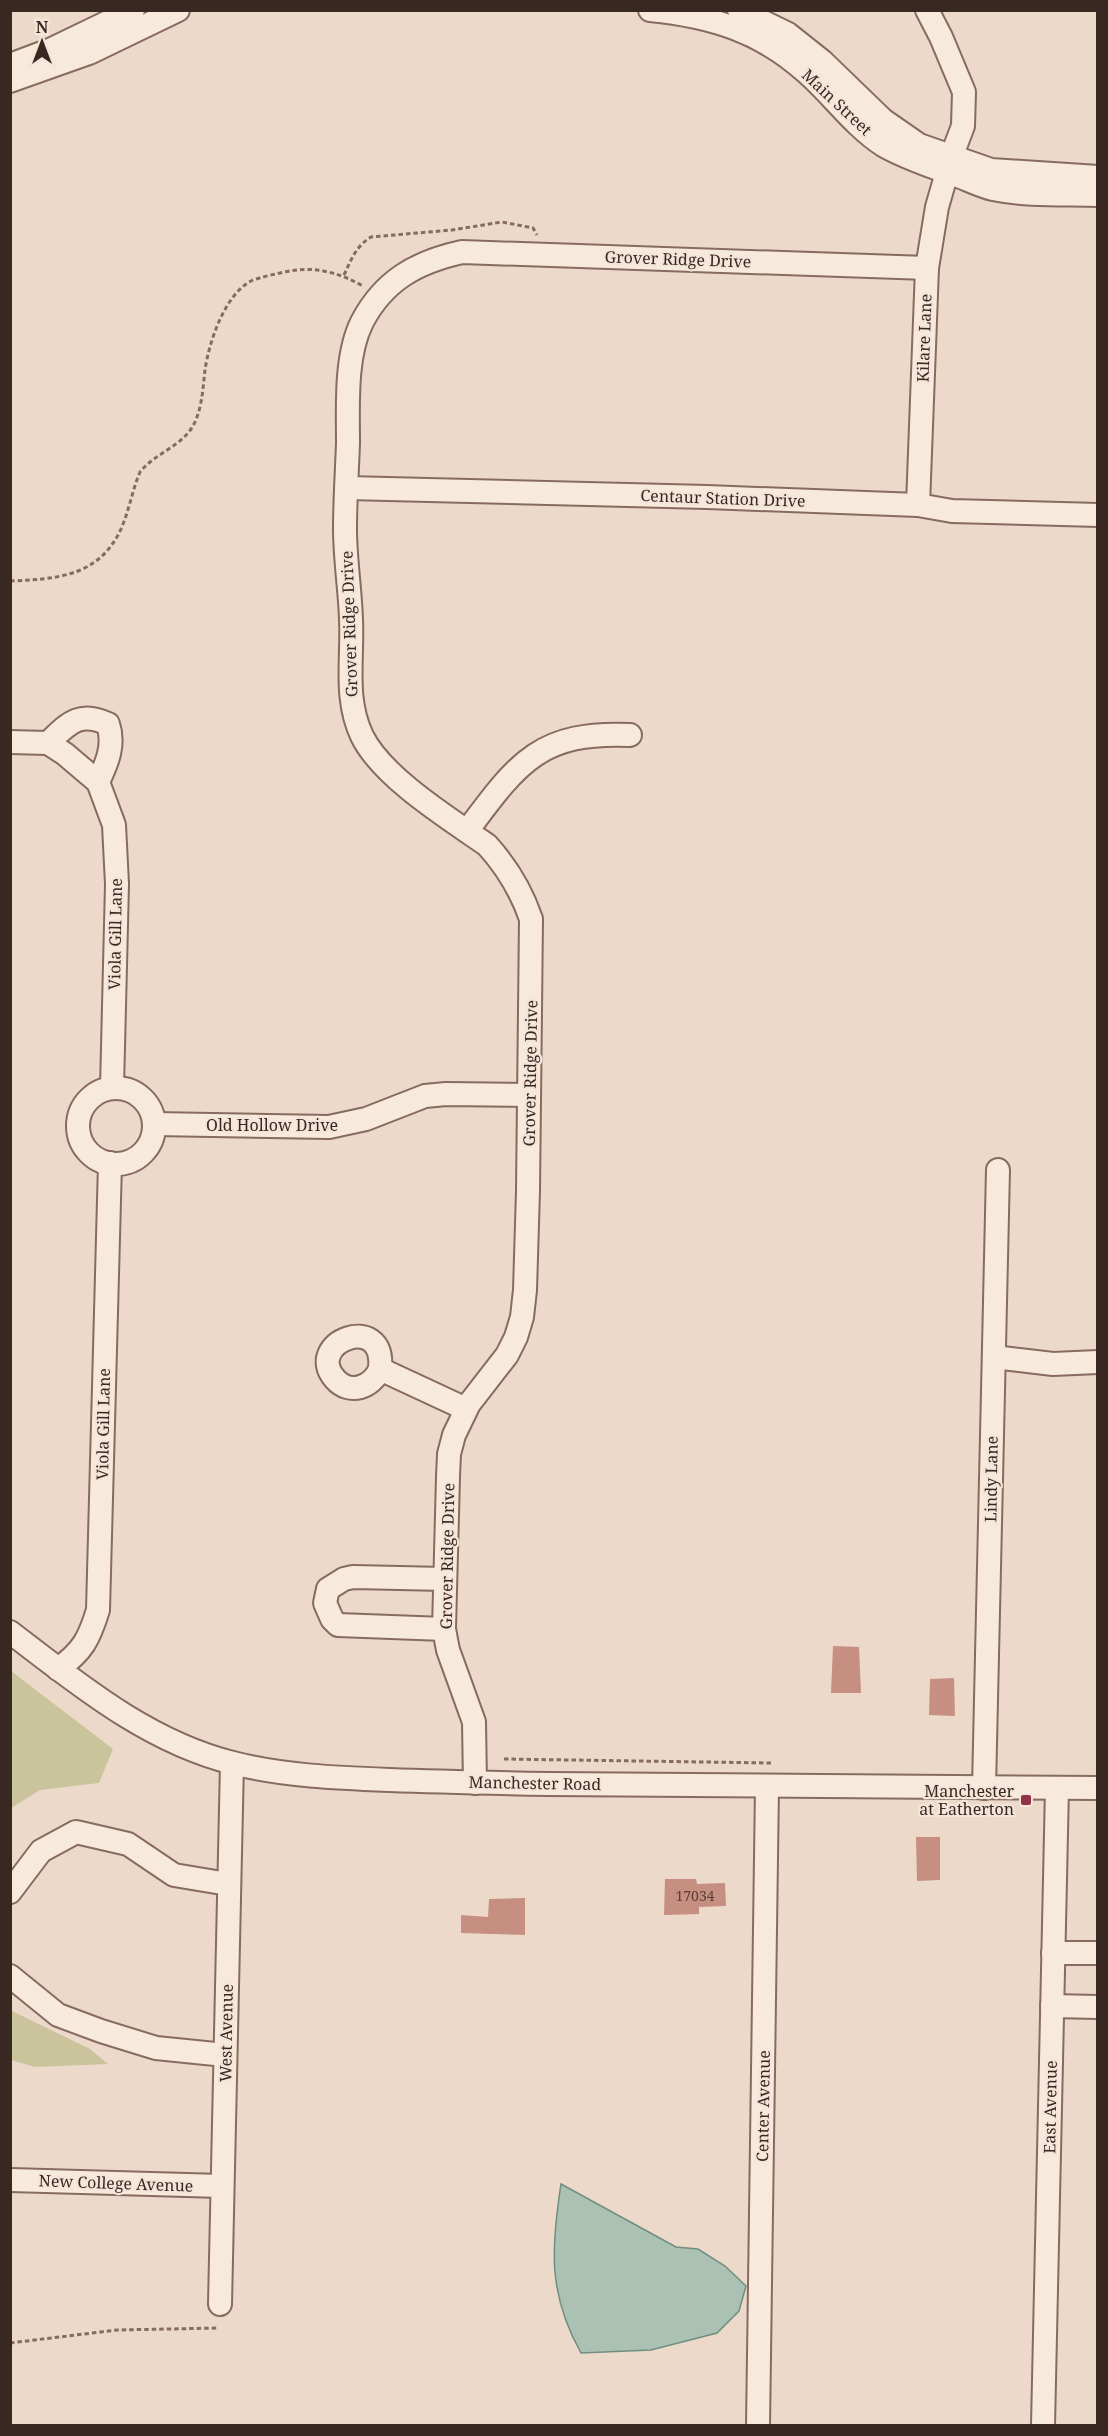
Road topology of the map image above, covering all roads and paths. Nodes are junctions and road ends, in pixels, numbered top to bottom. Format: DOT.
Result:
graph roads {
  1 [pos="133,10"];
  2 [pos="178,10"];
  3 [pos="650,10"];
  4 [pos="739,10"];
  5 [pos="927,10"];
  6 [pos="10,65"];
  7 [pos="10,81"];
  8 [pos="949,164"];
  9 [pos="1098,177"];
  10 [pos="1098,195"];
  11 [pos="927,268"];
  12 [pos="367,288"];
  13 [pos="347,488"];
  14 [pos="918,505"];
  15 [pos="1098,515"];
  16 [pos="10,581"];
  17 [pos="630,735"];
  18 [pos="10,742"];
  19 [pos="48,743"];
  20 [pos="98,782"];
  21 [pos="466,831"];
  22 [pos="112,1088"];
  23 [pos="529,1095"];
  24 [pos="154,1124"];
  25 [pos="110,1163"];
  26 [pos="998,1170"];
  27 [pos="994,1357"];
  28 [pos="1098,1362"];
  29 [pos="380,1369"];
  30 [pos="466,1409"];
  31 [pos="445,1579"];
  32 [pos="444,1629"];
  33 [pos="10,1632"];
  34 [pos="58,1669"];
  35 [pos="504,1759"];
  36 [pos="232,1763"];
  37 [pos="774,1763"];
  38 [pos="475,1783"];
  39 [pos="767,1787"];
  40 [pos="984,1788"];
  41 [pos="1057,1788"];
  42 [pos="1098,1788"];
  43 [pos="228,1884"];
  44 [pos="10,1892"];
  45 [pos="1053,1953"];
  46 [pos="1098,1953"];
  47 [pos="10,1976"];
  48 [pos="1052,2006"];
  49 [pos="1098,2007"];
  50 [pos="225,2055"];
  51 [pos="10,2180"];
  52 [pos="222,2186"];
  53 [pos="220,2304"];
  54 [pos="219,2328"];
  55 [pos="10,2343"];
  56 [pos="758,2426"];
  57 [pos="1043,2426"];
  1 -- 6 [label="street"];
  2 -- 7 [label="street"];
  3 -- 8 [label="street, Main Street"];
  4 -- 8 [label="street, Main Street"];
  5 -- 8 [label="street, Kilare Lane"];
  8 -- 9 [label="street, Main Street"];
  8 -- 10 [label="street, Main Street"];
  8 -- 11 [label="street, Kilare Lane"];
  11 -- 13 [label="street, Grover Ridge Drive"];
  11 -- 14 [label="street, Kilare Lane"];
  12 -- 16 [label="path"];
  13 -- 14 [label="street, Centaur Station Drive"];
  13 -- 21 [label="street, Grover Ridge Drive"];
  14 -- 15 [label="street, Centaur Station Drive"];
  17 -- 21 [label="street"];
  18 -- 19 [label="street"];
  19 -- 20 [label="street, Viola Gill Lane"];
  19 -- 20 [label="street"];
  20 -- 22 [label="street, Viola Gill Lane"];
  21 -- 23 [label="street, Grover Ridge Drive"];
  22 -- 24 [label="street"];
  22 -- 25 [label="street"];
  23 -- 24 [label="street, Old Hollow Drive"];
  23 -- 30 [label="street, Grover Ridge Drive"];
  24 -- 25 [label="street"];
  25 -- 34 [label="street, Viola Gill Lane"];
  26 -- 27 [label="street, Lindy Lane"];
  27 -- 28 [label="street"];
  27 -- 40 [label="street, Lindy Lane"];
  29 -- 30 [label="street"];
  30 -- 31 [label="street, Grover Ridge Drive"];
  31 -- 32 [label="street, Grover Ridge Drive"];
  31 -- 32 [label="street"];
  32 -- 38 [label="street, Grover Ridge Drive"];
  33 -- 34 [label="street, Manchester Road"];
  34 -- 36 [label="street, Manchester Road"];
  35 -- 37 [label="path"];
  36 -- 38 [label="street, Manchester Road"];
  36 -- 43 [label="street, West Avenue"];
  38 -- 39 [label="street, Manchester Road"];
  39 -- 40 [label="street, Manchester Road"];
  39 -- 56 [label="street, Center Avenue"];
  40 -- 41 [label="street, Manchester Road"];
  41 -- 42 [label="street, Manchester Road"];
  41 -- 45 [label="street, East Avenue"];
  43 -- 44 [label="street"];
  43 -- 50 [label="street, West Avenue"];
  45 -- 46 [label="street"];
  45 -- 48 [label="street, East Avenue"];
  47 -- 50 [label="street"];
  48 -- 49 [label="street"];
  48 -- 57 [label="street, East Avenue"];
  50 -- 52 [label="street, West Avenue"];
  51 -- 52 [label="street, New College Avenue"];
  52 -- 53 [label="street, West Avenue"];
  54 -- 55 [label="path"];
}
